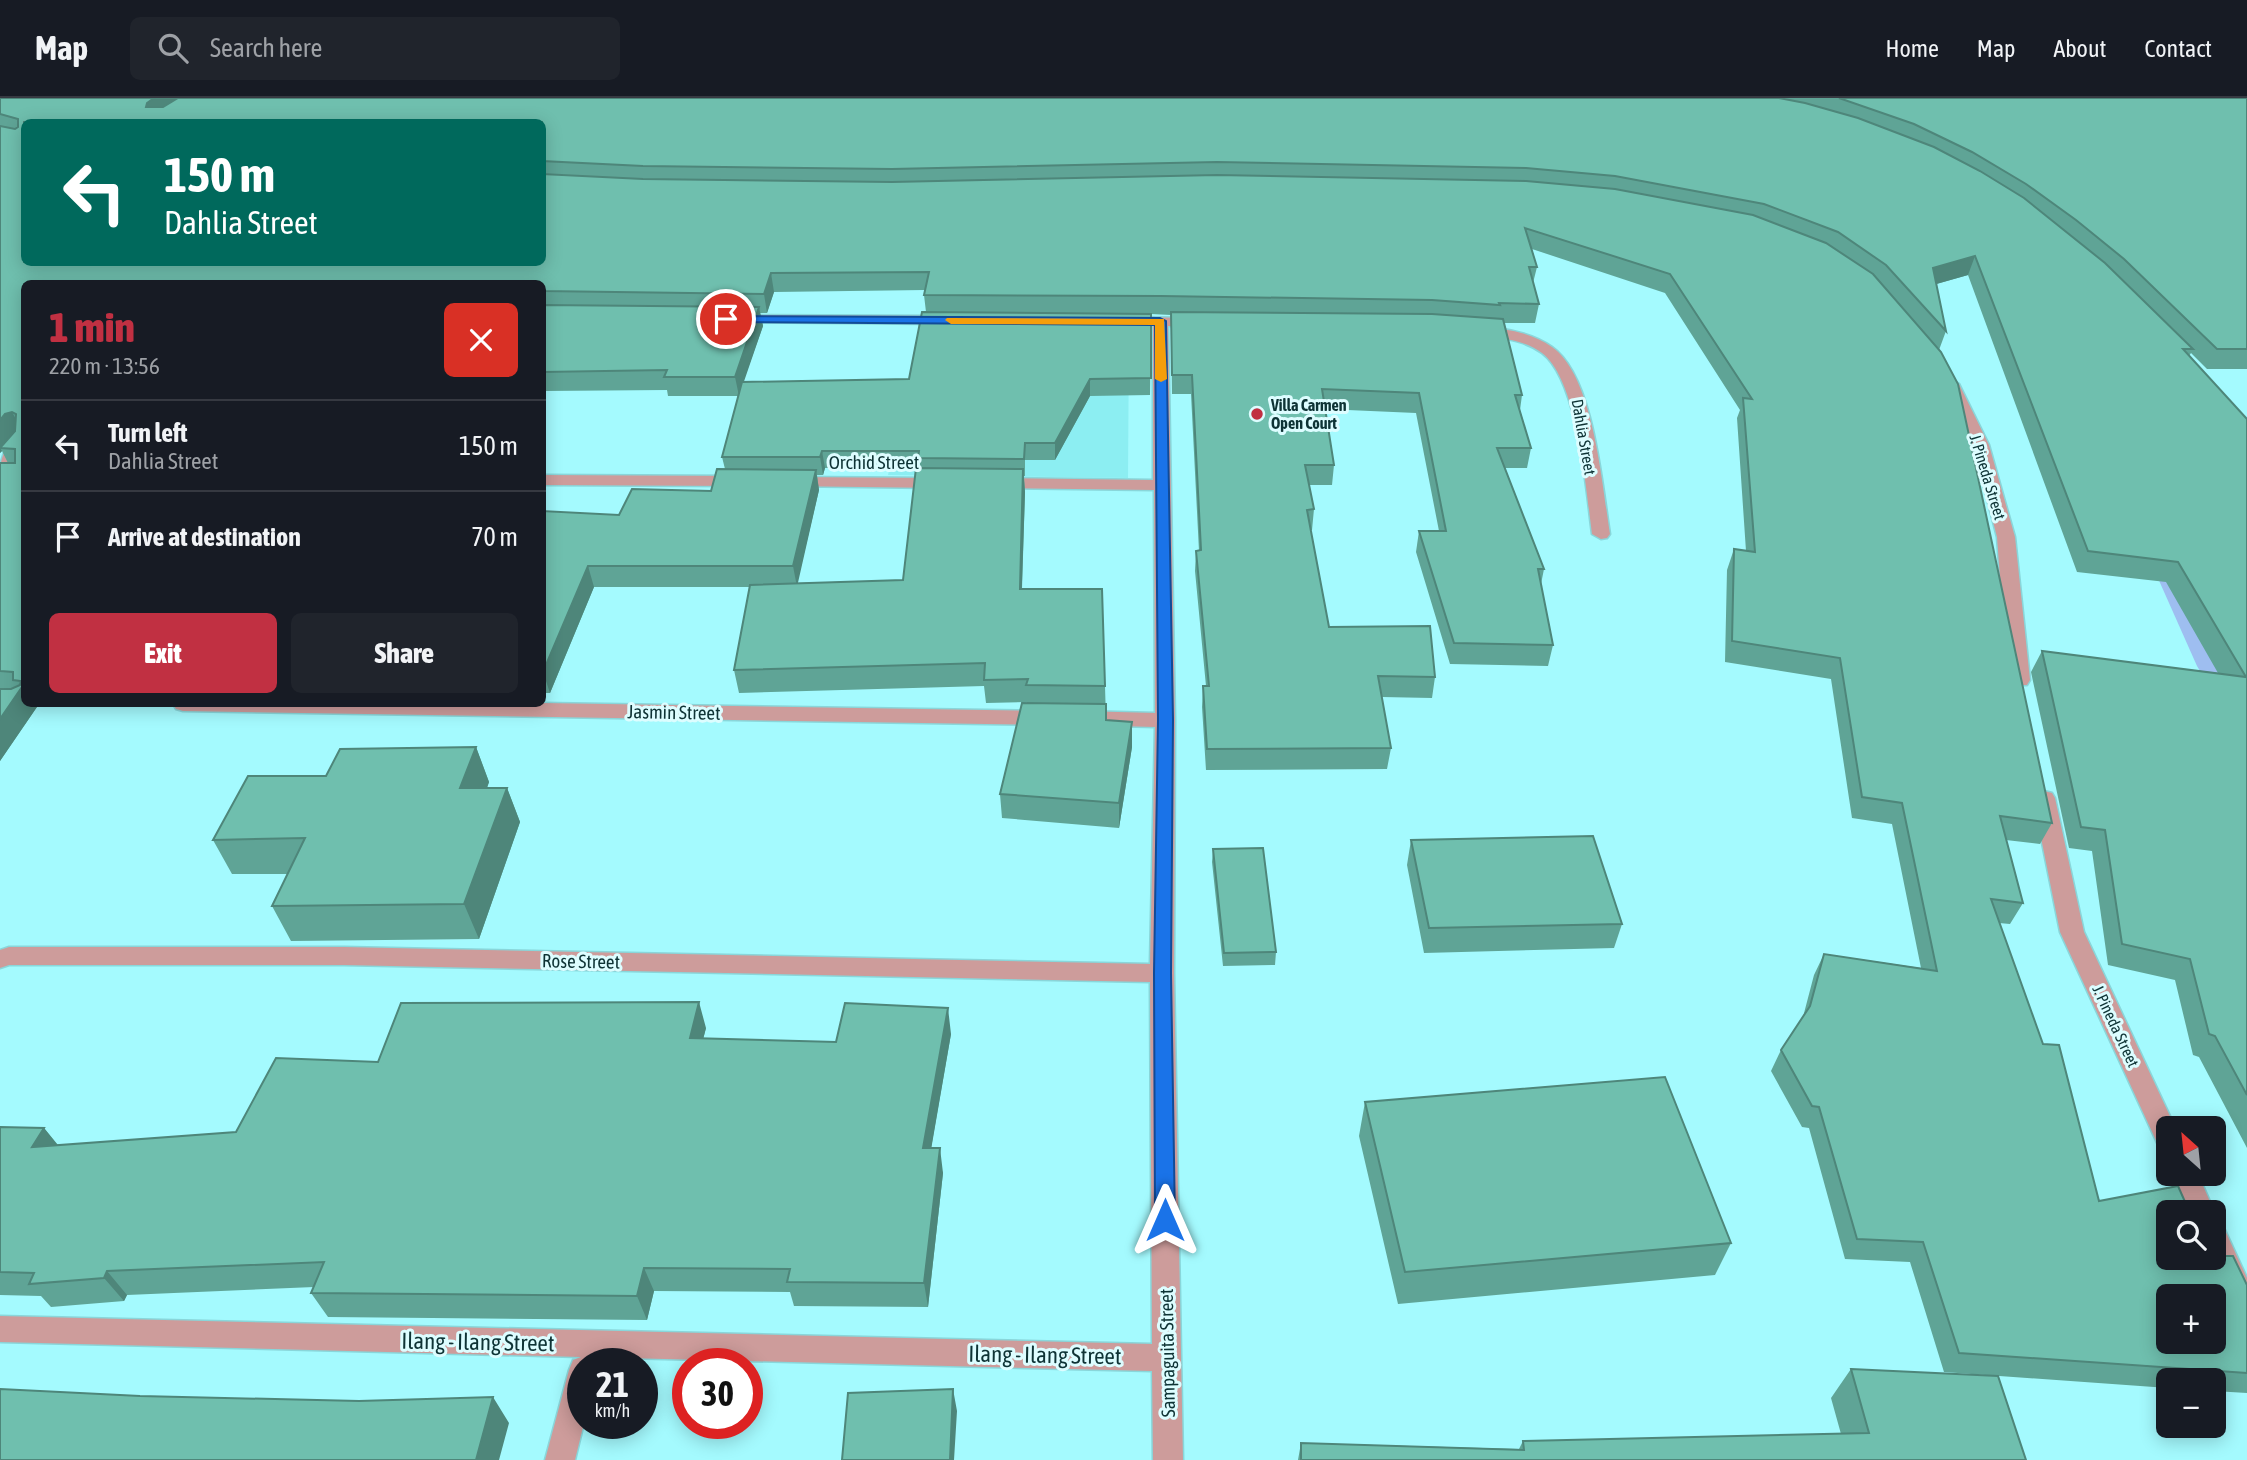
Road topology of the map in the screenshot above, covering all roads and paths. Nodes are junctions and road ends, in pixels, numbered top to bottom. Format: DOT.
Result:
graph roads {
  1 [pos="713,319"];
  2 [pos="965,321"];
  3 [pos="1104,321"];
  4 [pos="1160,321"];
  5 [pos="1214,322"];
  6 [pos="1468,329"];
  7 [pos="1943,368"];
  8 [pos="21,444"];
  9 [pos="4,473"];
  10 [pos="546,480"];
  11 [pos="956,483"];
  12 [pos="984,483"];
  13 [pos="1163,485"];
  14 [pos="1601,534"];
  15 [pos="2024,700"];
  16 [pos="367,707"];
  17 [pos="1166,720"];
  18 [pos="2041,782"];
  19 [pos="0,959"];
  20 [pos="1163,973"];
  21 [pos="2157,1116"];
  22 [pos="2226,1263"];
  23 [pos="2247,1309"];
  24 [pos="0,1329"];
  25 [pos="567,1358"];
  26 [pos="1167,1358"];
  27 [pos="658,1359"];
  28 [pos="567,1432"];
  29 [pos="560,1460"];
  30 [pos="1168,1460"];
  1 -- 2 [label="street"];
  3 -- 4 [label="street"];
  4 -- 5 [label="street"];
  4 -- 13 [label="street, Sampaguita Street"];
  6 -- 14 [label="street, Dahlia Street"];
  7 -- 15 [label="street, J. Pineda Street"];
  8 -- 9 [label="street"];
  10 -- 11 [label="street, Orchid Street"];
  12 -- 13 [label="street"];
  13 -- 17 [label="street, Sampaguita Street"];
  16 -- 17 [label="street, Jasmin Street"];
  17 -- 20 [label="street, Sampaguita Street"];
  18 -- 21 [label="street, J. Pineda Street"];
  19 -- 20 [label="street, Rose Street"];
  20 -- 26 [label="street, Sampaguita Street"];
  22 -- 23 [label="street"];
  24 -- 25 [label="street, Ilang - Ilang Street"];
  26 -- 27 [label="street, Ilang - Ilang Street"];
  26 -- 30 [label="street, Sampaguita Street"];
  28 -- 29 [label="street"];
}
